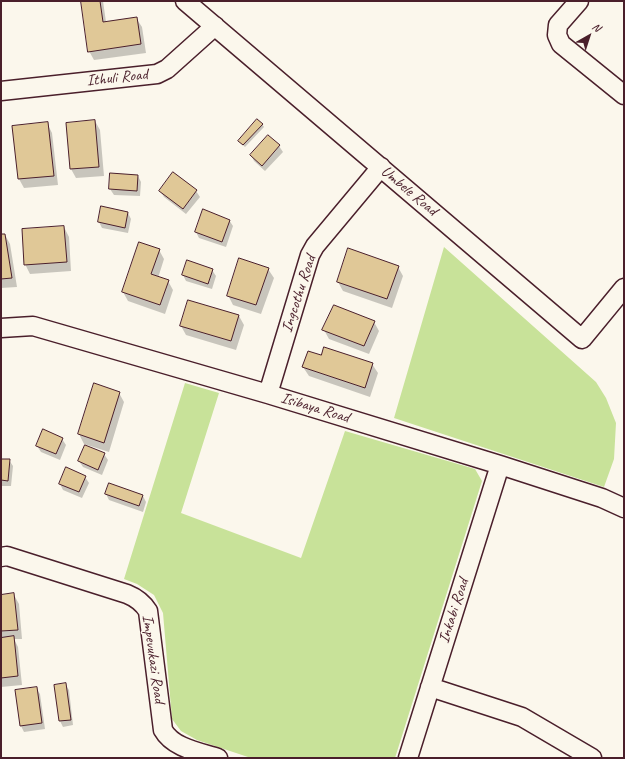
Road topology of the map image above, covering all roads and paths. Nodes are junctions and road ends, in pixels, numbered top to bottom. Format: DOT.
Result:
graph roads {
  1 [pos="185,1"];
  2 [pos="579,1"];
  3 [pos="215,26"];
  4 [pos="1,91"];
  5 [pos="624,95"];
  6 [pos="380,167"];
  7 [pos="624,288"];
  8 [pos="1,328"];
  9 [pos="268,394"];
  10 [pos="500,465"];
  11 [pos="624,508"];
  12 [pos="1,556"];
  13 [pos="430,687"];
  14 [pos="218,758"];
  15 [pos="408,758"];
  16 [pos="592,758"];
  1 -- 3 [label="street, Umbele Road"];
  2 -- 5 [label="street"];
  3 -- 4 [label="street, Ithuli Road"];
  3 -- 6 [label="street, Umbele Road"];
  6 -- 7 [label="street, Umbele Road"];
  6 -- 9 [label="street, Ingcothu Road"];
  8 -- 9 [label="street, Isibaya Road"];
  9 -- 10 [label="street, Isibaya Road"];
  10 -- 11 [label="street, Isibaya Road"];
  10 -- 13 [label="street, Inkabi Road"];
  12 -- 14 [label="street, Impevukazi Road"];
  13 -- 15 [label="street, Inkabi Road"];
  13 -- 16 [label="street"];
}
